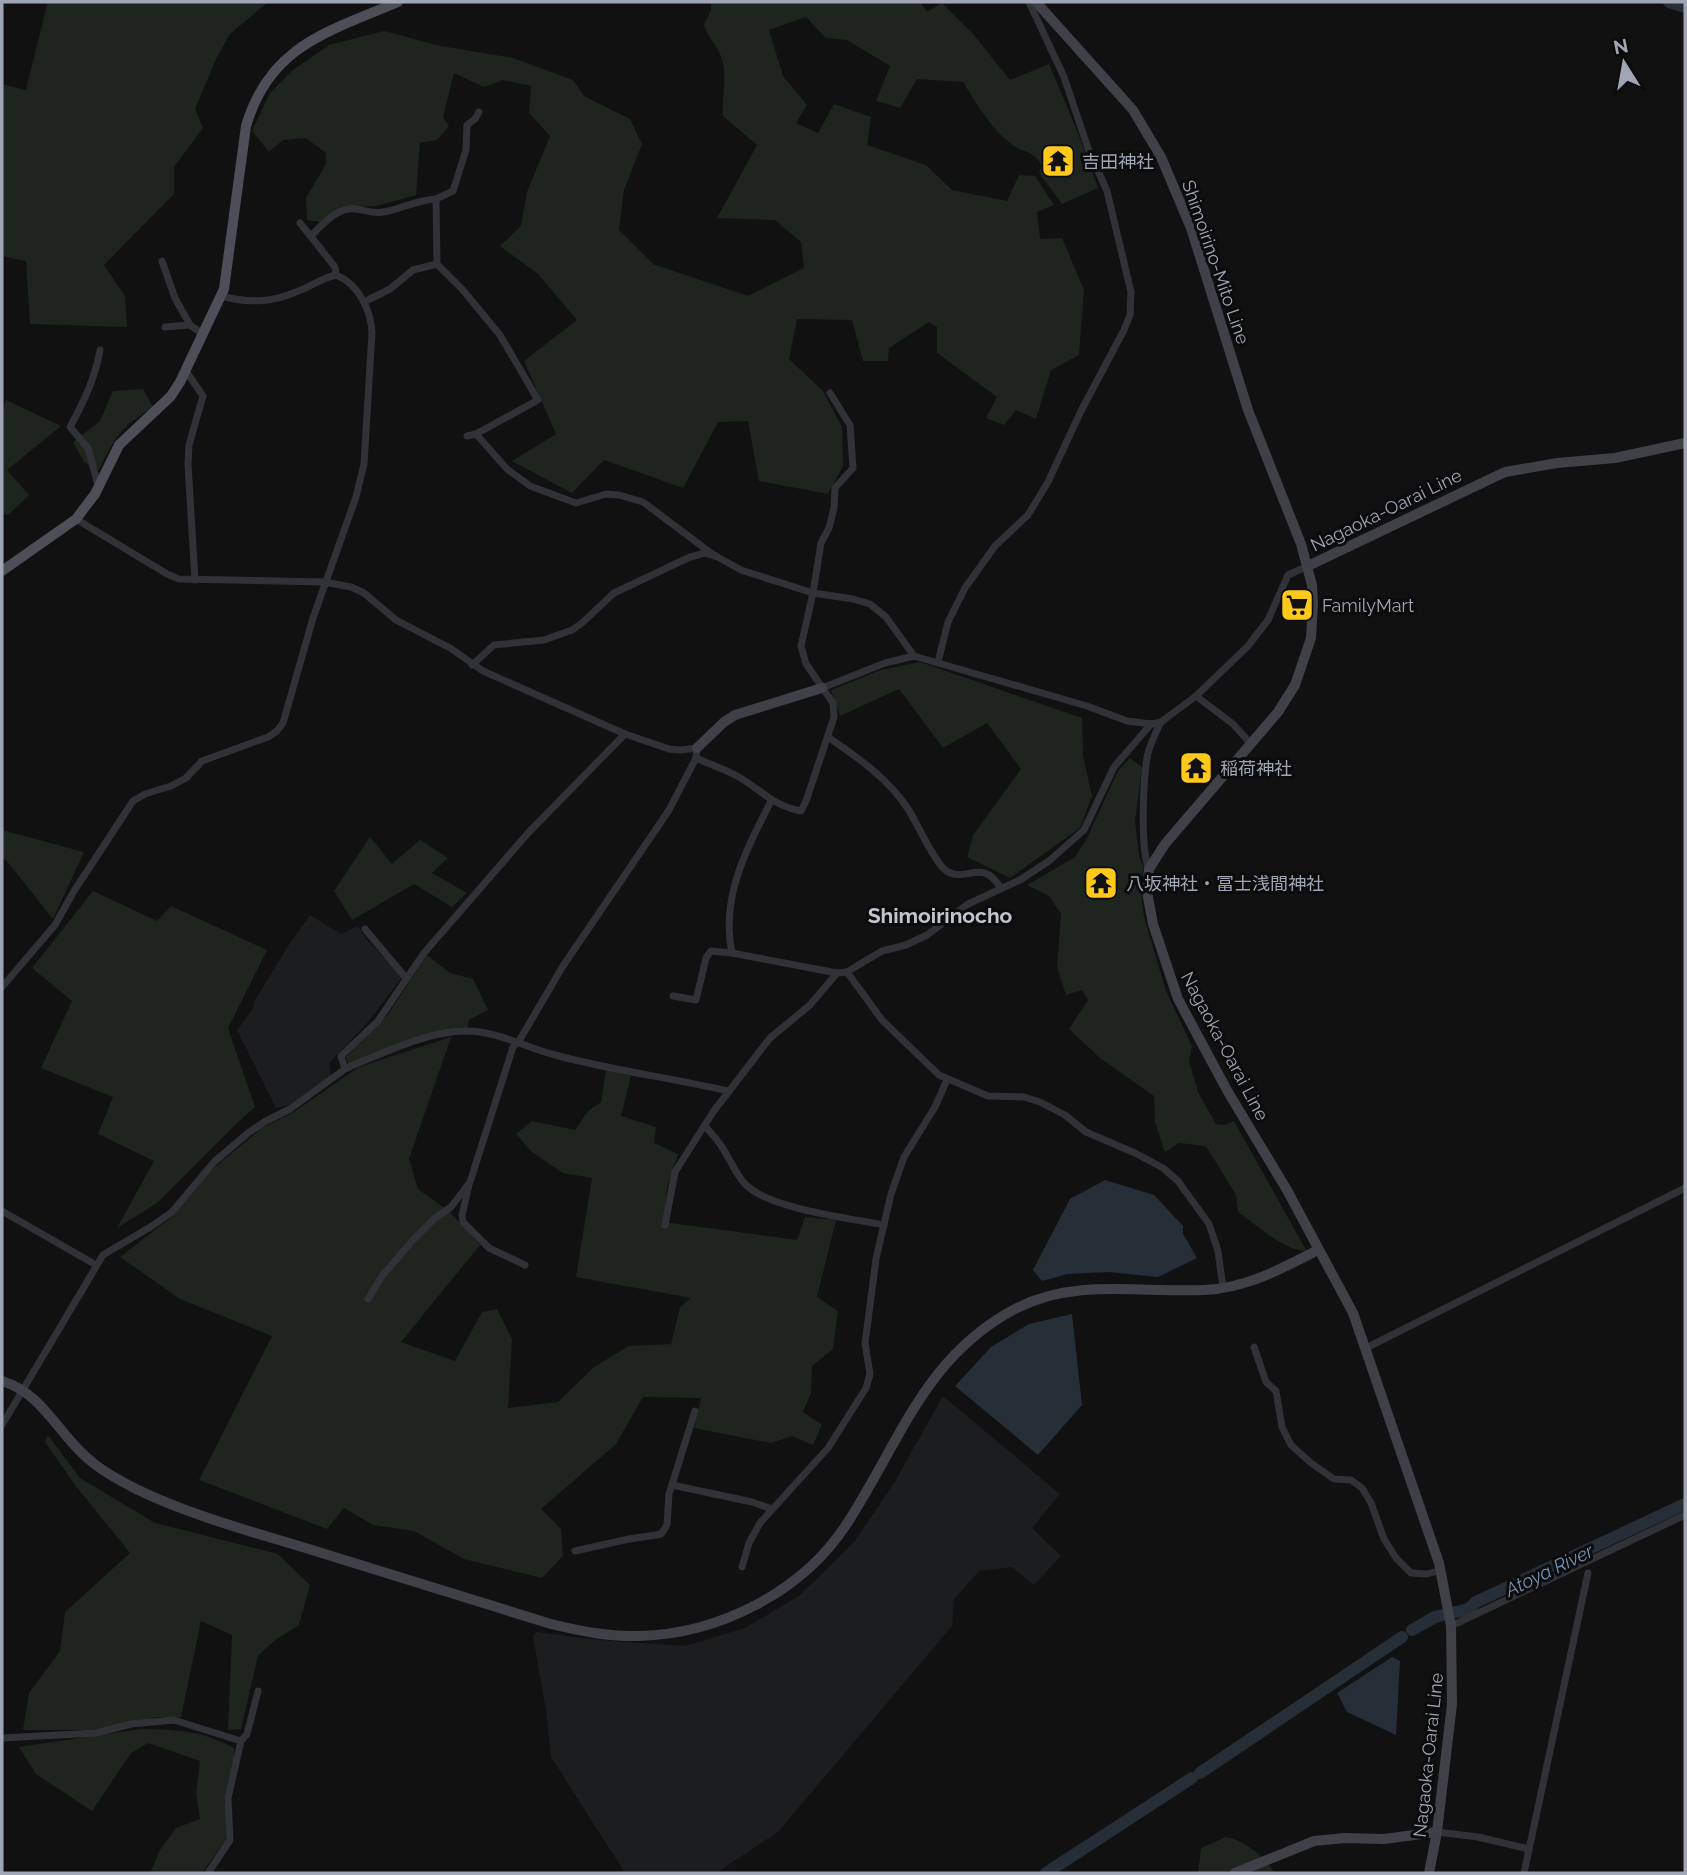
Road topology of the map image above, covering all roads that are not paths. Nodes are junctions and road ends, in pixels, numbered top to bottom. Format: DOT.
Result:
graph roads {
  1 [pos="398,2"];
  2 [pos="1029,2"];
  3 [pos="1036,2"];
  4 [pos="479,112"];
  5 [pos="436,199"];
  6 [pos="300,223"];
  7 [pos="311,236"];
  8 [pos="162,261"];
  9 [pos="437,264"];
  10 [pos="336,275"];
  11 [pos="222,296"];
  12 [pos="365,302"];
  13 [pos="190,325"];
  14 [pos="165,327"];
  15 [pos="204,334"];
  16 [pos="100,350"];
  17 [pos="186,371"];
  18 [pos="830,393"];
  19 [pos="477,434"];
  20 [pos="467,436"];
  21 [pos="1685,443"];
  22 [pos="99,486"];
  23 [pos="76,519"];
  24 [pos="716,556"];
  25 [pos="1308,566"];
  26 [pos="2,571"];
  27 [pos="195,580"];
  28 [pos="324,582"];
  29 [pos="813,593"];
  30 [pos="914,656"];
  31 [pos="938,662"];
  32 [pos="472,665"];
  33 [pos="822,688"];
  34 [pos="1196,696"];
  35 [pos="1161,722"];
  36 [pos="1151,724"];
  37 [pos="625,734"];
  38 [pos="828,737"];
  39 [pos="1251,744"];
  40 [pos="696,753"];
  41 [pos="771,801"];
  42 [pos="1149,869"];
  43 [pos="1000,887"];
  44 [pos="365,929"];
  45 [pos="732,953"];
  46 [pos="847,972"];
  47 [pos="837,973"];
  48 [pos="406,978"];
  49 [pos="2,987"];
  50 [pos="673,996"];
  51 [pos="519,1041"];
  52 [pos="345,1069"];
  53 [pos="947,1080"];
  54 [pos="728,1091"];
  55 [pos="705,1126"];
  56 [pos="470,1182"];
  57 [pos="1685,1188"];
  58 [pos="2,1210"];
  59 [pos="665,1225"];
  60 [pos="884,1225"];
  61 [pos="1318,1250"];
  62 [pos="96,1265"];
  63 [pos="525,1265"];
  64 [pos="1223,1288"];
  65 [pos="368,1299"];
  66 [pos="1254,1347"];
  67 [pos="1366,1348"];
  68 [pos="2,1381"];
  69 [pos="23,1389"];
  70 [pos="695,1411"];
  71 [pos="2,1425"];
  72 [pos="672,1485"];
  73 [pos="772,1509"];
  74 [pos="1685,1515"];
  75 [pos="575,1551"];
  76 [pos="741,1567"];
  77 [pos="1441,1570"];
  78 [pos="1588,1573"];
  79 [pos="1450,1624"];
  80 [pos="258,1691"];
  81 [pos="2,1738"];
  82 [pos="241,1741"];
  83 [pos="1437,1832"];
  84 [pos="1529,1849"];
  85 [pos="208,1873"];
  86 [pos="1235,1873"];
  87 [pos="1429,1873"];
  88 [pos="1524,1873"];
  1 -- 11 [label="main road"];
  2 -- 31 [label="street"];
  3 -- 25 [label="main road, Shimoirino-Mito Line"];
  4 -- 5 [label="street"];
  5 -- 7 [label="street"];
  5 -- 9 [label="street"];
  6 -- 7 [label="street"];
  7 -- 10 [label="street"];
  8 -- 13 [label="street"];
  9 -- 12 [label="street"];
  9 -- 19 [label="street"];
  10 -- 11 [label="street"];
  10 -- 12 [label="street"];
  11 -- 15 [label="main road"];
  12 -- 28 [label="street"];
  13 -- 14 [label="street"];
  13 -- 15 [label="street"];
  15 -- 17 [label="main road"];
  16 -- 22 [label="street"];
  17 -- 22 [label="main road"];
  17 -- 27 [label="street"];
  18 -- 29 [label="street"];
  19 -- 20 [label="street"];
  19 -- 24 [label="street"];
  21 -- 25 [label="main road, Nagaoka-Oarai Line"];
  22 -- 23 [label="main road"];
  23 -- 26 [label="main road"];
  23 -- 27 [label="street"];
  24 -- 29 [label="street"];
  24 -- 32 [label="street"];
  25 -- 34 [label="street"];
  25 -- 39 [label="main road, Nagaoka-Oarai Line"];
  27 -- 28 [label="street"];
  28 -- 32 [label="street"];
  28 -- 49 [label="street"];
  29 -- 30 [label="street"];
  29 -- 33 [label="street"];
  30 -- 31 [label="street"];
  30 -- 33 [label="street"];
  31 -- 36 [label="street"];
  32 -- 37 [label="street"];
  33 -- 38 [label="street"];
  33 -- 40 [label="main road"];
  34 -- 35 [label="street"];
  34 -- 39 [label="street"];
  35 -- 36 [label="street"];
  35 -- 42 [label="street"];
  36 -- 43 [label="street"];
  37 -- 40 [label="street"];
  37 -- 48 [label="street"];
  38 -- 41 [label="street"];
  38 -- 43 [label="street"];
  39 -- 42 [label="main road, Nagaoka-Oarai Line"];
  40 -- 41 [label="street"];
  40 -- 51 [label="street"];
  41 -- 45 [label="street"];
  42 -- 61 [label="main road, Nagaoka-Oarai Line"];
  43 -- 46 [label="street"];
  44 -- 48 [label="street"];
  45 -- 47 [label="street"];
  45 -- 50 [label="street"];
  46 -- 47 [label="street"];
  46 -- 53 [label="street"];
  47 -- 54 [label="street"];
  48 -- 52 [label="street"];
  51 -- 52 [label="street"];
  51 -- 54 [label="street"];
  51 -- 56 [label="street"];
  52 -- 62 [label="street"];
  53 -- 60 [label="street"];
  53 -- 64 [label="street"];
  54 -- 55 [label="street"];
  55 -- 59 [label="street"];
  55 -- 60 [label="street"];
  56 -- 63 [label="street"];
  56 -- 65 [label="street"];
  57 -- 67 [label="street"];
  58 -- 62 [label="street"];
  60 -- 73 [label="street"];
  61 -- 64 [label="main road"];
  61 -- 67 [label="main road, Nagaoka-Oarai Line"];
  62 -- 69 [label="street"];
  64 -- 69 [label="main road"];
  66 -- 77 [label="street"];
  67 -- 77 [label="main road, Nagaoka-Oarai Line"];
  68 -- 69 [label="main road"];
  69 -- 71 [label="street"];
  70 -- 72 [label="street"];
  72 -- 73 [label="street"];
  72 -- 75 [label="street"];
  73 -- 76 [label="street"];
  74 -- 79 [label="street"];
  77 -- 79 [label="main road, Nagaoka-Oarai Line"];
  78 -- 84 [label="street"];
  79 -- 83 [label="main road, Nagaoka-Oarai Line"];
  80 -- 82 [label="street"];
  81 -- 82 [label="street"];
  82 -- 85 [label="street"];
  83 -- 84 [label="street"];
  83 -- 86 [label="main road"];
  83 -- 87 [label="main road, Nagaoka-Oarai Line"];
  84 -- 88 [label="street"];
}
